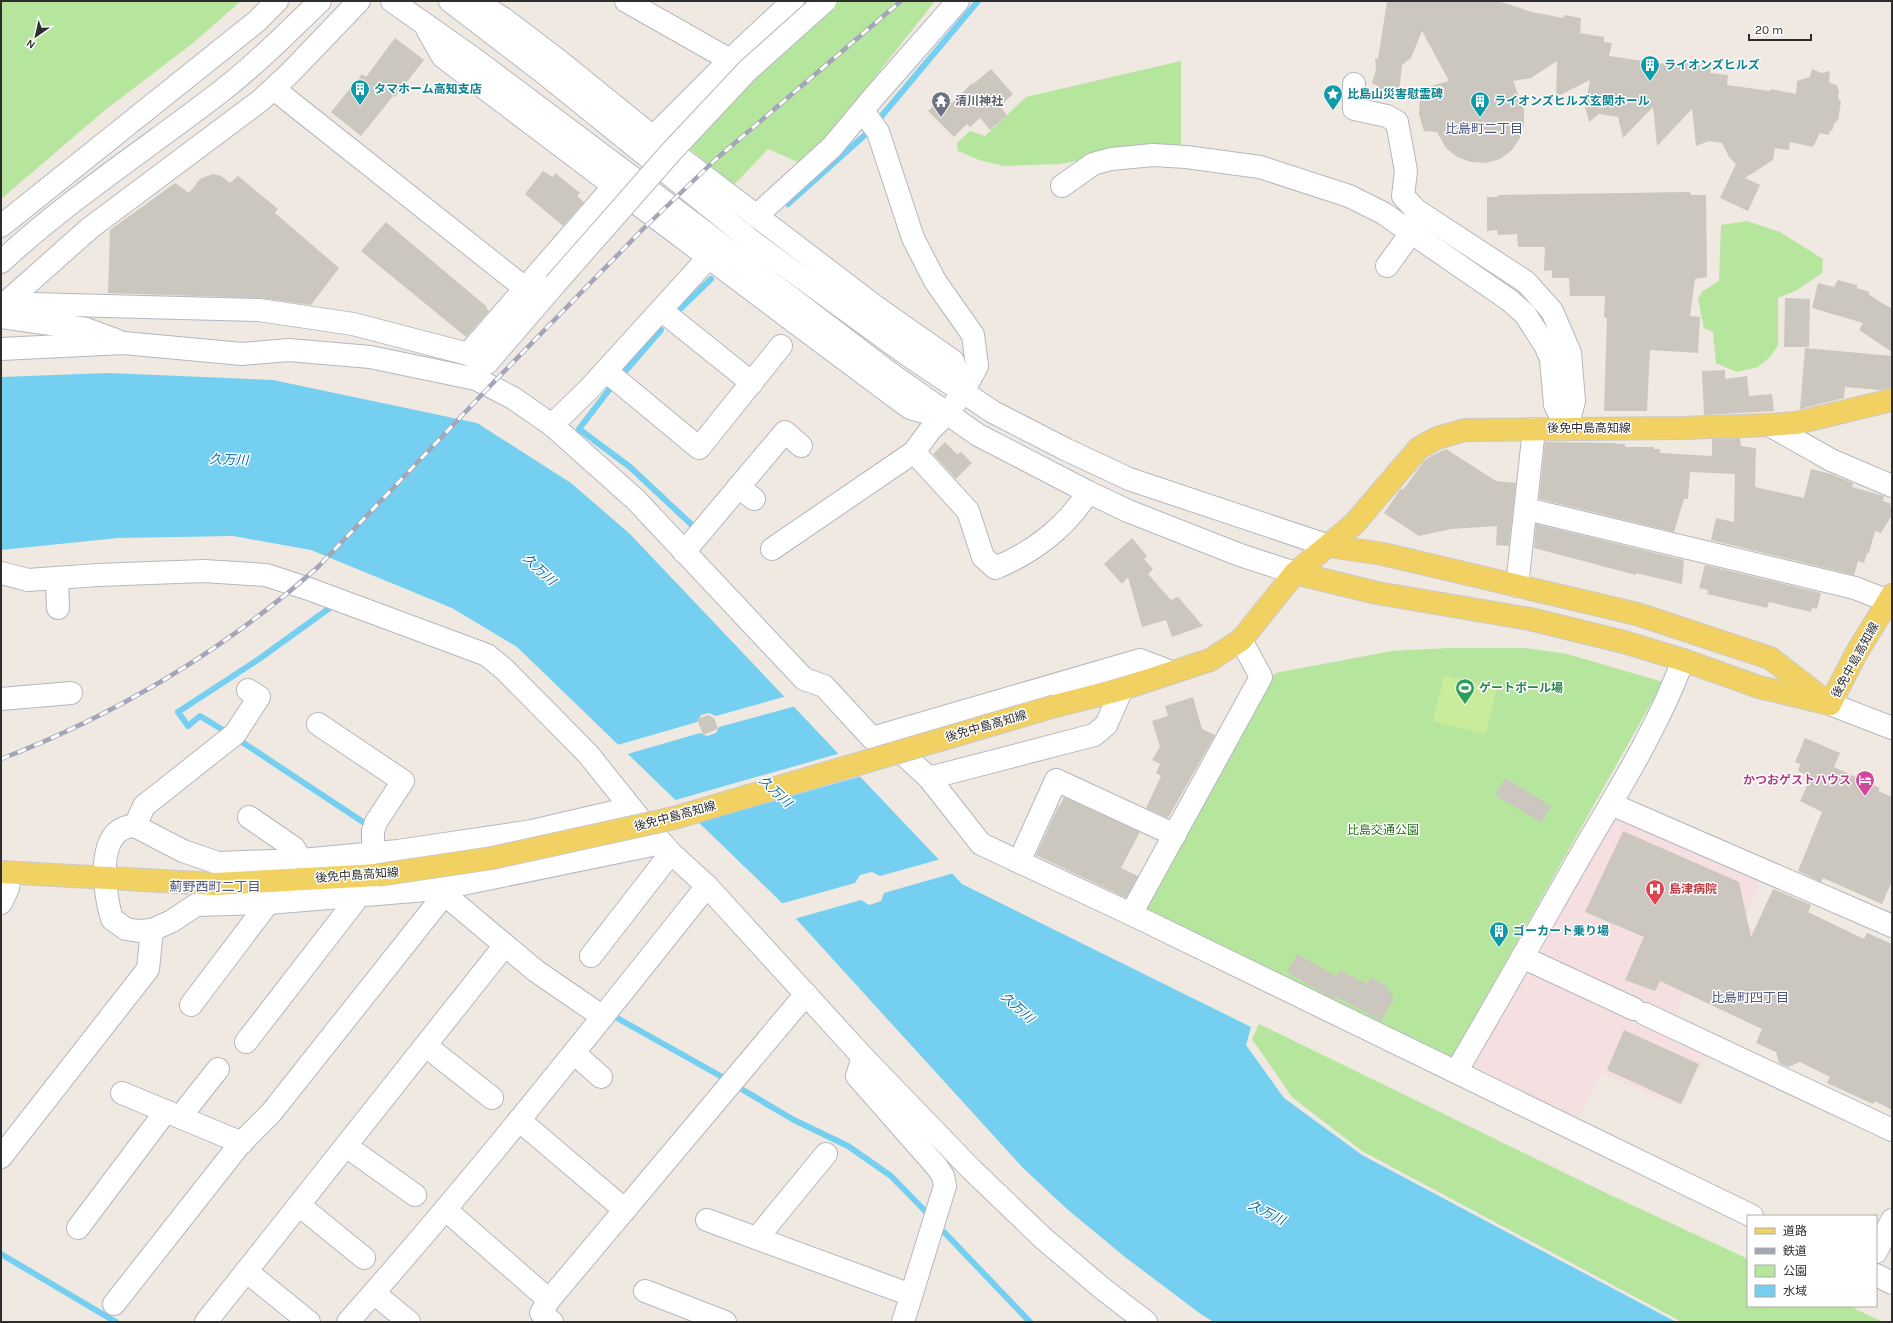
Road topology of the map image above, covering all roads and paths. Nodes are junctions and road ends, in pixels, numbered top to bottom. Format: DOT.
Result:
graph roads {
  1 [pos="277,1"];
  2 [pos="320,1"];
  3 [pos="359,1"];
  4 [pos="392,1"];
  5 [pos="450,1"];
  6 [pos="476,1"];
  7 [pos="626,1"];
  8 [pos="794,1"];
  9 [pos="825,1"];
  10 [pos="958,1"];
  11 [pos="423,22"];
  12 [pos="730,60"];
  13 [pos="1354,84"];
  14 [pos="274,89"];
  15 [pos="863,111"];
  16 [pos="653,137"];
  17 [pos="614,185"];
  18 [pos="1062,186"];
  19 [pos="756,216"];
  20 [pos="1,226"];
  21 [pos="1411,233"];
  22 [pos="708,258"];
  23 [pos="1,262"];
  24 [pos="1387,266"];
  25 [pos="526,289"];
  26 [pos="1,307"];
  27 [pos="661,310"];
  28 [pos="1,313"];
  29 [pos="1,317"];
  30 [pos="124,343"];
  31 [pos="781,346"];
  32 [pos="1,349"];
  33 [pos="468,354"];
  34 [pos="606,371"];
  35 [pos="752,382"];
  36 [pos="963,392"];
  37 [pos="1892,400"];
  38 [pos="947,414"];
  39 [pos="552,425"];
  40 [pos="1769,425"];
  41 [pos="1567,428"];
  42 [pos="1534,429"];
  43 [pos="801,446"];
  44 [pos="914,452"];
  45 [pos="1892,486"];
  46 [pos="1088,492"];
  47 [pos="1526,509"];
  48 [pos="1329,546"];
  49 [pos="772,549"];
  50 [pos="684,552"];
  51 [pos="1,573"];
  52 [pos="1295,573"];
  53 [pos="57,578"];
  54 [pos="1517,586"];
  55 [pos="1890,598"];
  56 [pos="58,608"];
  57 [pos="1241,640"];
  58 [pos="1683,660"];
  59 [pos="1171,672"];
  60 [pos="1122,689"];
  61 [pos="248,690"];
  62 [pos="70,693"];
  63 [pos="1,700"];
  64 [pos="1830,704"];
  65 [pos="318,724"];
  66 [pos="1892,728"];
  67 [pos="872,738"];
  68 [pos="929,778"];
  69 [pos="1611,804"];
  70 [pos="641,814"];
  71 [pos="249,817"];
  72 [pos="135,826"];
  73 [pos="1175,835"];
  74 [pos="667,848"];
  75 [pos="373,852"];
  76 [pos="301,860"];
  77 [pos="1019,862"];
  78 [pos="5,872"];
  79 [pos="105,878"];
  80 [pos="707,886"];
  81 [pos="441,892"];
  82 [pos="360,896"];
  83 [pos="1,903"];
  84 [pos="268,903"];
  85 [pos="1131,914"];
  86 [pos="1892,926"];
  87 [pos="152,930"];
  88 [pos="505,945"];
  89 [pos="591,956"];
  90 [pos="1522,957"];
  91 [pos="806,994"];
  92 [pos="192,1005"];
  93 [pos="603,1017"];
  94 [pos="246,1042"];
  95 [pos="426,1046"];
  96 [pos="574,1053"];
  97 [pos="863,1057"];
  98 [pos="218,1069"];
  99 [pos="1456,1072"];
  100 [pos="601,1077"];
  101 [pos="122,1093"];
  102 [pos="492,1098"];
  103 [pos="173,1114"];
  104 [pos="519,1120"];
  105 [pos="1892,1130"];
  106 [pos="242,1143"];
  107 [pos="346,1146"];
  108 [pos="826,1154"];
  109 [pos="1,1157"];
  110 [pos="415,1195"];
  111 [pos="299,1205"];
  112 [pos="446,1210"];
  113 [pos="625,1210"];
  114 [pos="1750,1215"];
  115 [pos="707,1220"];
  116 [pos="1892,1220"];
  117 [pos="78,1228"];
  118 [pos="757,1238"];
  119 [pos="1877,1250"];
  120 [pos="364,1258"];
  121 [pos="246,1271"];
  122 [pos="1877,1276"];
  123 [pos="1892,1283"];
  124 [pos="645,1291"];
  125 [pos="374,1292"];
  126 [pos="911,1295"];
  127 [pos="114,1304"];
  128 [pos="544,1314"];
  129 [pos="906,1320"];
  130 [pos="206,1322"];
  131 [pos="309,1322"];
  132 [pos="348,1322"];
  133 [pos="409,1322"];
  134 [pos="725,1322"];
  135 [pos="1146,1322"];
  1 -- 20 [label="street"];
  2 -- 23 [label="street"];
  3 -- 14 [label="street"];
  4 -- 11 [label="street"];
  5 -- 36 [label="street"];
  6 -- 16 [label="street"];
  7 -- 12 [label="street"];
  8 -- 12 [label="street"];
  9 -- 33 [label="street, bridge"];
  10 -- 15 [label="street"];
  11 -- 17 [label="street"];
  11 -- 38 [label="street"];
  12 -- 16 [label="street"];
  13 -- 41 [label="street"];
  14 -- 25 [label="street"];
  14 -- 26 [label="street"];
  15 -- 19 [label="street"];
  15 -- 36 [label="street"];
  16 -- 19 [label="street"];
  17 -- 22 [label="street"];
  17 -- 25 [label="street"];
  18 -- 21 [label="street"];
  19 -- 36 [label="street"];
  21 -- 24 [label="street"];
  21 -- 41 [label="street"];
  22 -- 27 [label="street"];
  22 -- 38 [label="street"];
  25 -- 33 [label="street"];
  27 -- 34 [label="street"];
  27 -- 35 [label="street"];
  28 -- 33 [label="street"];
  29 -- 30 [label="street"];
  30 -- 32 [label="street"];
  30 -- 39 [label="street"];
  31 -- 35 [label="street"];
  34 -- 35 [label="street"];
  34 -- 39 [label="street"];
  36 -- 38 [label="street"];
  36 -- 48 [label="street"];
  37 -- 40 [label="main road, 後免中島高知線"];
  38 -- 44 [label="street"];
  38 -- 46 [label="street"];
  39 -- 50 [label="street"];
  40 -- 41 [label="main road, 後免中島高知線"];
  40 -- 45 [label="street"];
  41 -- 42 [label="main road, 後免中島高知線"];
  42 -- 47 [label="street"];
  42 -- 48 [label="main road, 後免中島高知線"];
  43 -- 50 [label="street"];
  44 -- 46 [label="street"];
  44 -- 49 [label="street"];
  46 -- 52 [label="street"];
  47 -- 54 [label="street"];
  47 -- 55 [label="street"];
  48 -- 52 [label="main road, 後免中島高知線"];
  48 -- 54 [label="main road, 後免中島高知線"];
  50 -- 67 [label="street"];
  51 -- 53 [label="street"];
  52 -- 57 [label="main road, 後免中島高知線"];
  52 -- 58 [label="main road, 後免中島高知線"];
  53 -- 56 [label="street"];
  53 -- 70 [label="street"];
  54 -- 64 [label="main road, 後免中島高知線"];
  55 -- 64 [label="main road, 後免中島高知線"];
  57 -- 59 [label="main road, 後免中島高知線"];
  57 -- 73 [label="street"];
  58 -- 64 [label="main road, 後免中島高知線"];
  58 -- 69 [label="street"];
  59 -- 60 [label="main road, 後免中島高知線"];
  59 -- 67 [label="street"];
  60 -- 68 [label="street"];
  60 -- 79 [label="main road, 後免中島高知線, bridge"];
  61 -- 72 [label="street"];
  62 -- 63 [label="street"];
  64 -- 66 [label="street"];
  65 -- 75 [label="street"];
  67 -- 68 [label="street"];
  68 -- 77 [label="street"];
  69 -- 86 [label="street"];
  69 -- 90 [label="street"];
  70 -- 74 [label="street"];
  70 -- 75 [label="street"];
  71 -- 76 [label="street"];
  72 -- 76 [label="street"];
  72 -- 79 [label="street"];
  73 -- 77 [label="street"];
  73 -- 85 [label="street"];
  74 -- 80 [label="street"];
  74 -- 81 [label="street"];
  74 -- 89 [label="street"];
  75 -- 76 [label="street"];
  77 -- 85 [label="street"];
  78 -- 79 [label="main road, 後免中島高知線"];
  78 -- 83 [label="street"];
  79 -- 87 [label="street"];
  80 -- 91 [label="street"];
  80 -- 93 [label="street"];
  81 -- 82 [label="street"];
  81 -- 88 [label="street"];
  81 -- 106 [label="street"];
  82 -- 84 [label="street"];
  82 -- 94 [label="street"];
  84 -- 87 [label="street"];
  84 -- 92 [label="street"];
  85 -- 99 [label="street"];
  87 -- 109 [label="street"];
  88 -- 93 [label="street"];
  88 -- 95 [label="street"];
  90 -- 99 [label="street"];
  90 -- 105 [label="street"];
  91 -- 97 [label="street"];
  91 -- 113 [label="street"];
  93 -- 96 [label="street"];
  95 -- 102 [label="street"];
  95 -- 107 [label="street"];
  96 -- 100 [label="street"];
  96 -- 104 [label="street"];
  97 -- 126 [label="street"];
  97 -- 135 [label="street"];
  98 -- 103 [label="street"];
  99 -- 114 [label="street"];
  101 -- 103 [label="street"];
  103 -- 106 [label="street"];
  103 -- 117 [label="street"];
  104 -- 112 [label="street"];
  104 -- 113 [label="street"];
  106 -- 127 [label="street"];
  107 -- 110 [label="street"];
  107 -- 111 [label="street"];
  108 -- 118 [label="street"];
  111 -- 120 [label="street"];
  111 -- 121 [label="street"];
  112 -- 125 [label="street"];
  112 -- 128 [label="street"];
  113 -- 128 [label="street"];
  115 -- 118 [label="street"];
  116 -- 119 [label="street"];
  118 -- 126 [label="street"];
  121 -- 130 [label="street"];
  121 -- 131 [label="street"];
  122 -- 123 [label="street"];
  124 -- 134 [label="street"];
  125 -- 132 [label="street"];
  125 -- 133 [label="street"];
  126 -- 129 [label="street"];
}
